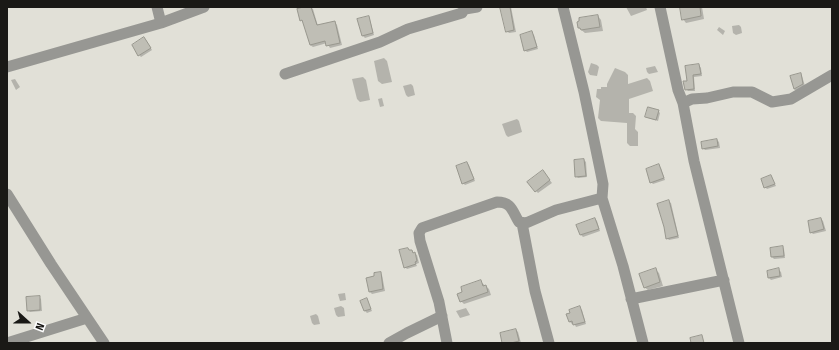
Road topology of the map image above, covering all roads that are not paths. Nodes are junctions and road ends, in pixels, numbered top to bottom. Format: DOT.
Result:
graph roads {
  1 [pos="156,7"];
  2 [pos="204,7"];
  3 [pos="478,7"];
  4 [pos="563,7"];
  5 [pos="660,7"];
  6 [pos="465,8"];
  7 [pos="161,24"];
  8 [pos="7,67"];
  9 [pos="286,74"];
  10 [pos="832,75"];
  11 [pos="683,103"];
  12 [pos="7,194"];
  13 [pos="602,198"];
  14 [pos="522,223"];
  15 [pos="724,280"];
  16 [pos="631,299"];
  17 [pos="442,316"];
  18 [pos="86,318"];
  19 [pos="7,343"];
  20 [pos="104,343"];
  21 [pos="389,343"];
  22 [pos="447,343"];
  23 [pos="549,343"];
  24 [pos="643,343"];
  25 [pos="738,343"];
  1 -- 7 [label="street"];
  2 -- 7 [label="street"];
  3 -- 6 [label="street"];
  4 -- 13 [label="street"];
  5 -- 11 [label="street"];
  6 -- 9 [label="street"];
  7 -- 8 [label="street"];
  10 -- 11 [label="street"];
  11 -- 15 [label="street"];
  12 -- 18 [label="street"];
  13 -- 14 [label="street"];
  13 -- 16 [label="street"];
  14 -- 17 [label="street"];
  14 -- 23 [label="street"];
  15 -- 16 [label="street"];
  15 -- 25 [label="street"];
  16 -- 24 [label="street"];
  17 -- 21 [label="street"];
  17 -- 22 [label="street"];
  18 -- 19 [label="street"];
  18 -- 20 [label="street"];
}
